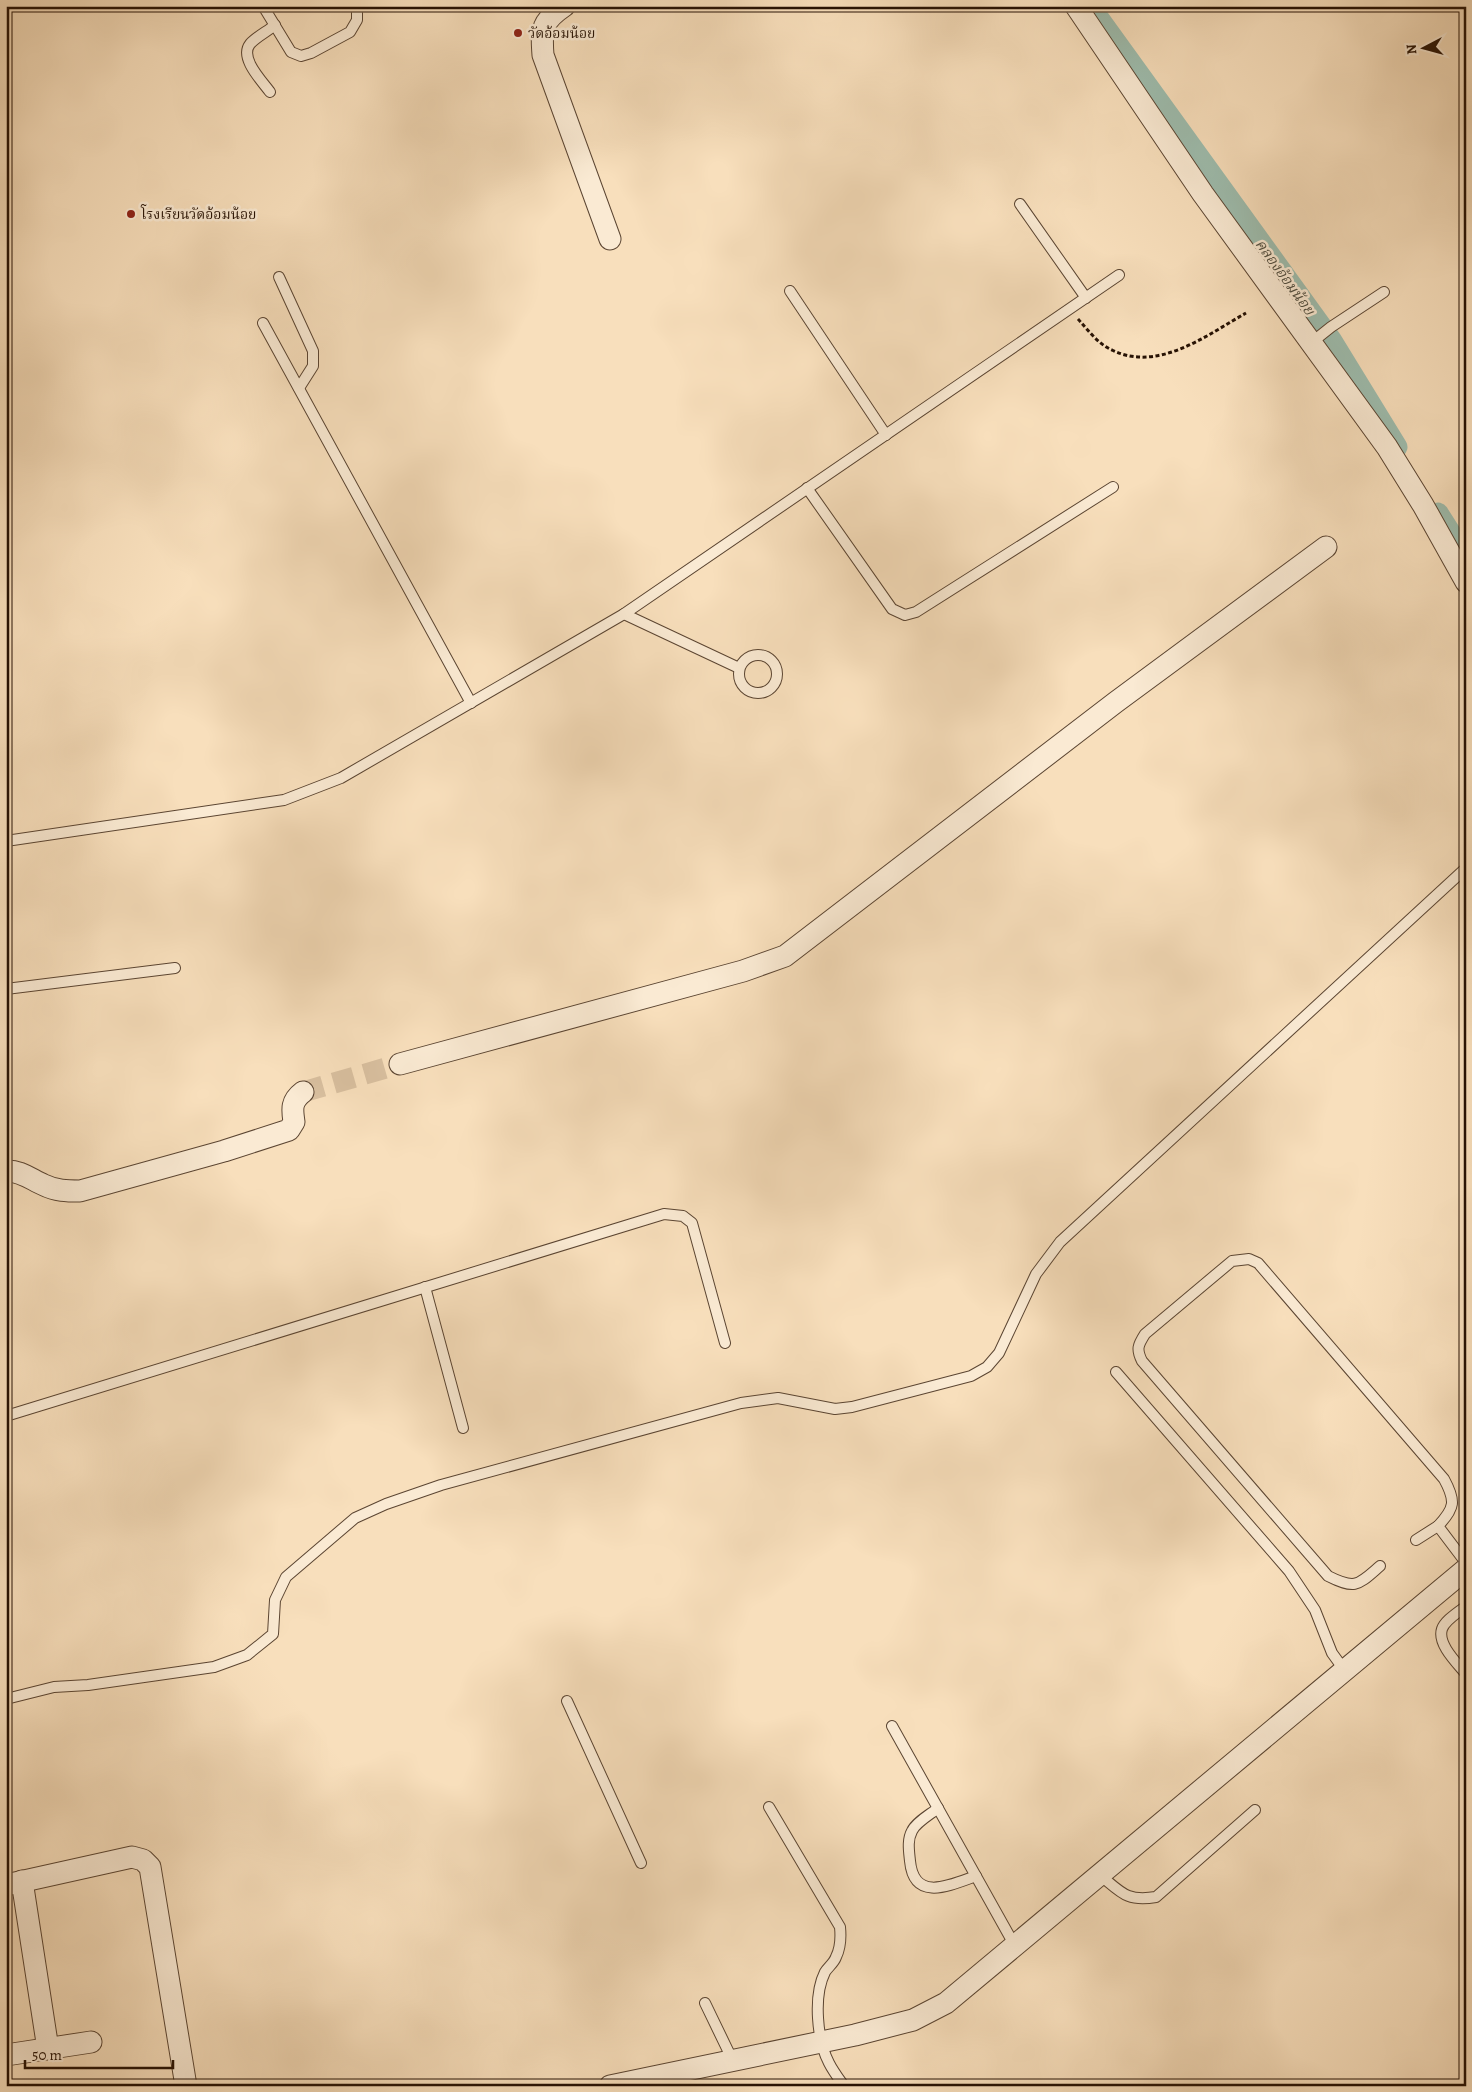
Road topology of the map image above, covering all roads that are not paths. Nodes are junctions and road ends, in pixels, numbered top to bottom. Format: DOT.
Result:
graph roads {
  1 [pos="263,6"];
  2 [pos="357,6"];
  3 [pos="1076,6"];
  4 [pos="552,11"];
  5 [pos="275,25"];
  6 [pos="270,92"];
  7 [pos="1020,204"];
  8 [pos="610,239"];
  9 [pos="1119,275"];
  10 [pos="279,276"];
  11 [pos="790,291"];
  12 [pos="1384,292"];
  13 [pos="1086,298"];
  14 [pos="263,323"];
  15 [pos="1315,339"];
  16 [pos="298,388"];
  17 [pos="886,435"];
  18 [pos="1113,487"];
  19 [pos="806,488"];
  20 [pos="1326,546"];
  21 [pos="1466,582"];
  22 [pos="624,614"];
  23 [pos="739,668"];
  24 [pos="471,703"];
  25 [pos="6,841"];
  26 [pos="1466,868"];
  27 [pos="175,968"];
  28 [pos="6,989"];
  29 [pos="400,1064"];
  30 [pos="303,1092"];
  31 [pos="6,1171"];
  32 [pos="425,1287"];
  33 [pos="725,1344"];
  34 [pos="1116,1372"];
  35 [pos="6,1416"];
  36 [pos="463,1428"];
  37 [pos="1438,1526"];
  38 [pos="1416,1540"];
  39 [pos="1466,1563"];
  40 [pos="1380,1566"];
  41 [pos="1466,1569"];
  42 [pos="1466,1606"];
  43 [pos="1345,1671"];
  44 [pos="1466,1674"];
  45 [pos="6,1699"];
  46 [pos="567,1701"];
  47 [pos="892,1726"];
  48 [pos="769,1807"];
  49 [pos="938,1808"];
  50 [pos="1254,1810"];
  51 [pos="641,1863"];
  52 [pos="976,1876"];
  53 [pos="1100,1876"];
  54 [pos="14,1883"];
  55 [pos="1015,1946"];
  56 [pos="705,2003"];
  57 [pos="91,2042"];
  58 [pos="823,2043"];
  59 [pos="48,2049"];
  60 [pos="6,2055"];
  61 [pos="733,2061"];
  62 [pos="186,2086"];
  63 [pos="610,2086"];
  64 [pos="844,2086"];
  1 -- 5 [label="lane"];
  2 -- 5 [label="lane"];
  3 -- 15 [label="street"];
  4 -- 8 [label="street"];
  5 -- 6 [label="lane"];
  7 -- 13 [label="lane"];
  9 -- 13 [label="lane"];
  10 -- 16 [label="lane"];
  11 -- 17 [label="lane"];
  12 -- 15 [label="lane"];
  13 -- 17 [label="lane"];
  14 -- 16 [label="lane"];
  15 -- 21 [label="street"];
  16 -- 24 [label="lane"];
  17 -- 19 [label="lane"];
  18 -- 19 [label="lane"];
  19 -- 22 [label="lane"];
  20 -- 29 [label="street"];
  22 -- 23 [label="lane"];
  22 -- 24 [label="lane"];
  24 -- 25 [label="lane"];
  26 -- 45 [label="lane"];
  27 -- 28 [label="lane"];
  30 -- 31 [label="street"];
  32 -- 33 [label="lane"];
  32 -- 35 [label="lane"];
  32 -- 36 [label="lane"];
  34 -- 43 [label="lane"];
  37 -- 38 [label="lane"];
  37 -- 39 [label="lane"];
  37 -- 40 [label="lane"];
  41 -- 43 [label="street"];
  42 -- 44 [label="lane"];
  43 -- 53 [label="street"];
  46 -- 51 [label="lane"];
  47 -- 49 [label="lane"];
  48 -- 58 [label="lane"];
  49 -- 52 [label="lane"];
  49 -- 52 [label="lane"];
  50 -- 53 [label="lane"];
  52 -- 55 [label="lane"];
  53 -- 55 [label="street"];
  54 -- 59 [label="street"];
  54 -- 62 [label="street"];
  55 -- 58 [label="street"];
  56 -- 61 [label="lane"];
  57 -- 59 [label="street"];
  58 -- 61 [label="street"];
  58 -- 64 [label="lane"];
  59 -- 60 [label="street"];
  61 -- 63 [label="street"];
}
